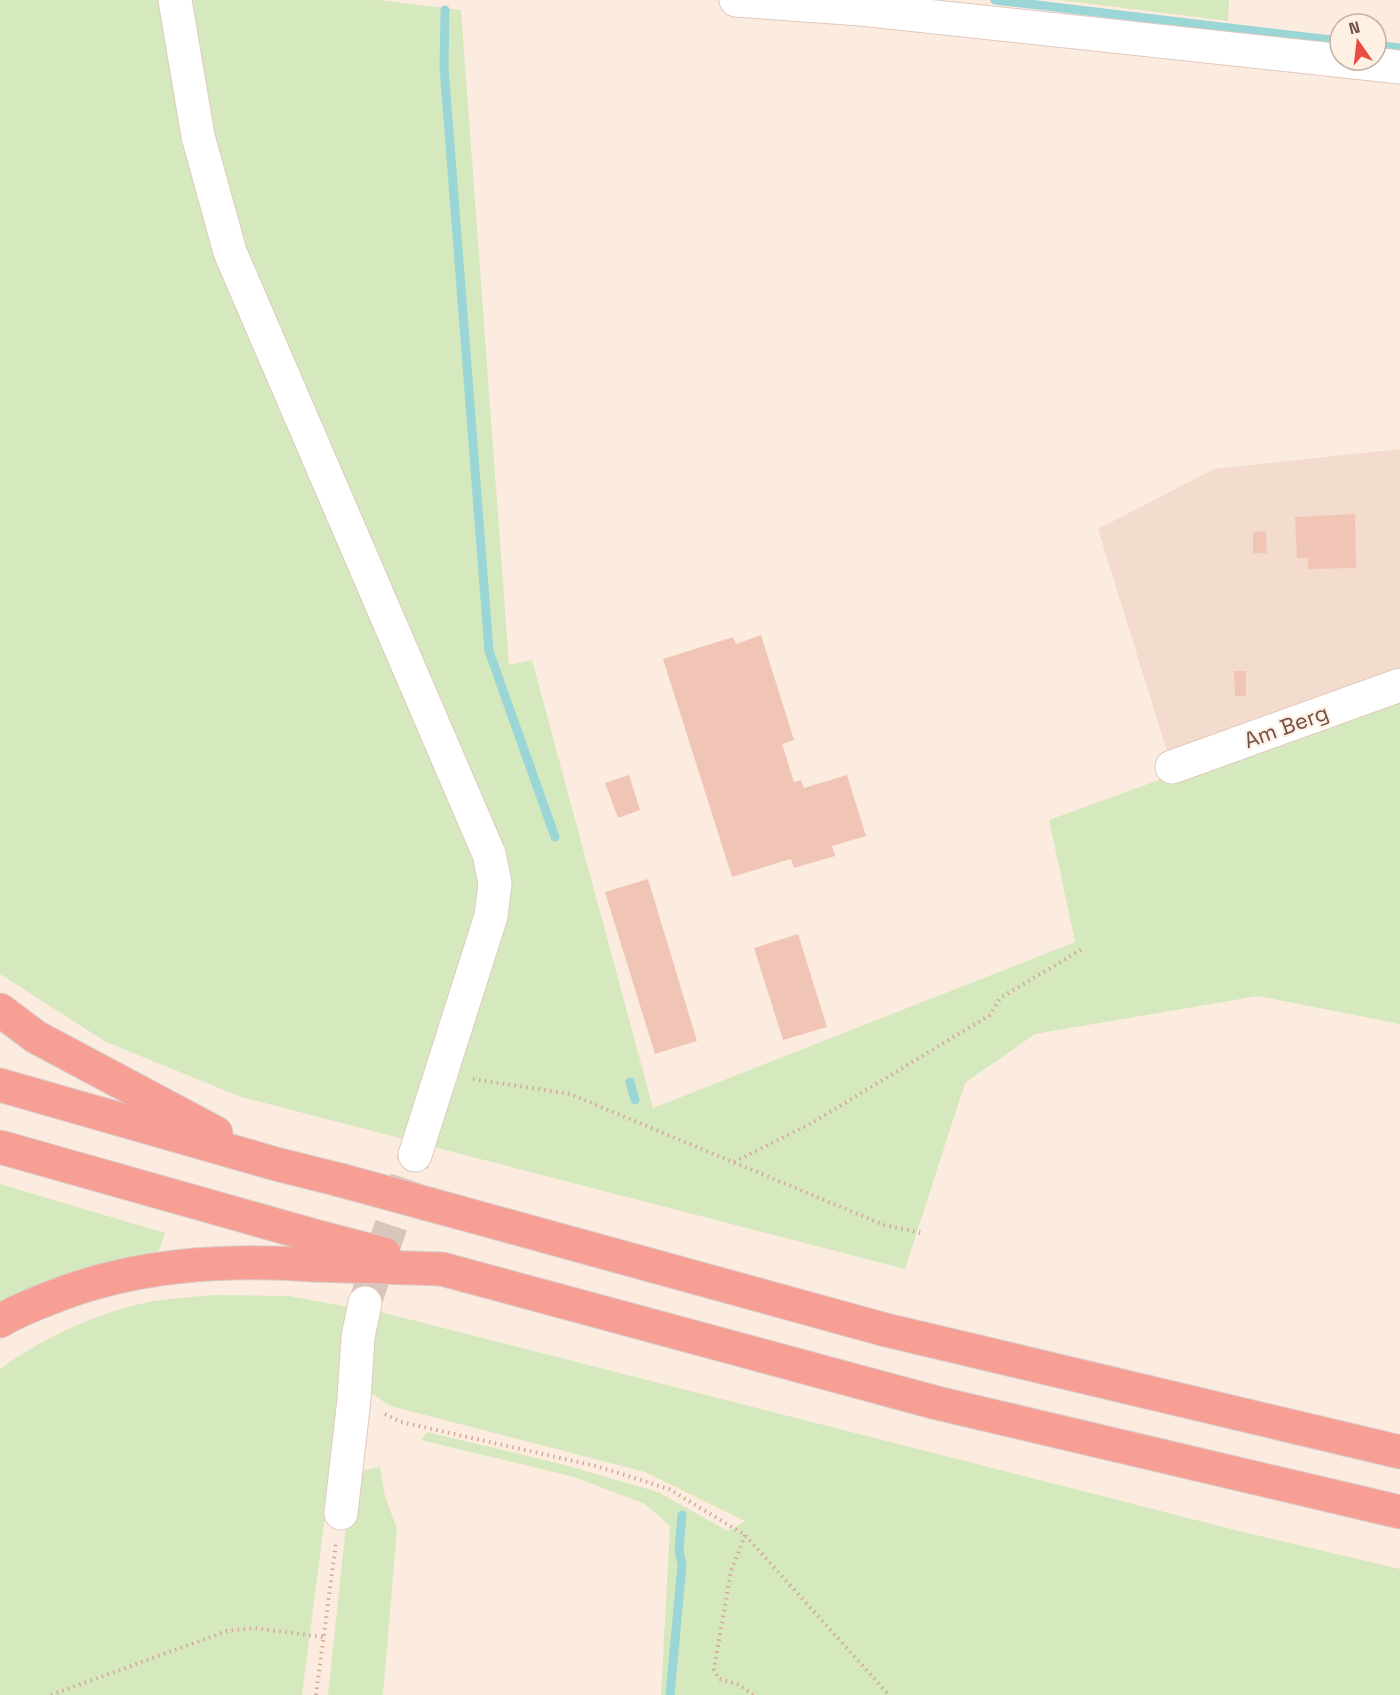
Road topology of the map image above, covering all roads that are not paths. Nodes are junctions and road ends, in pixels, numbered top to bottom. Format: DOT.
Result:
graph roads {
  1 [pos="175,0"];
  2 [pos="736,0"];
  3 [pos="1400,68"];
  4 [pos="1400,685"];
  5 [pos="1172,767"];
  6 [pos="0,1010"];
  7 [pos="0,1084"];
  8 [pos="0,1147"];
  9 [pos="415,1155"];
  10 [pos="276,1164"];
  11 [pos="317,1252"];
  12 [pos="365,1303"];
  13 [pos="0,1321"];
  14 [pos="1400,1452"];
  15 [pos="1400,1512"];
  16 [pos="340,1513"];
  1 -- 9 [label="street"];
  2 -- 3 [label="street"];
  4 -- 5 [label="street, Am Berg"];
  6 -- 10 [label="highway"];
  7 -- 10 [label="highway"];
  8 -- 11 [label="highway"];
  10 -- 14 [label="highway, bridge"];
  11 -- 13 [label="highway"];
  11 -- 15 [label="highway, bridge"];
  12 -- 16 [label="street"];
}
